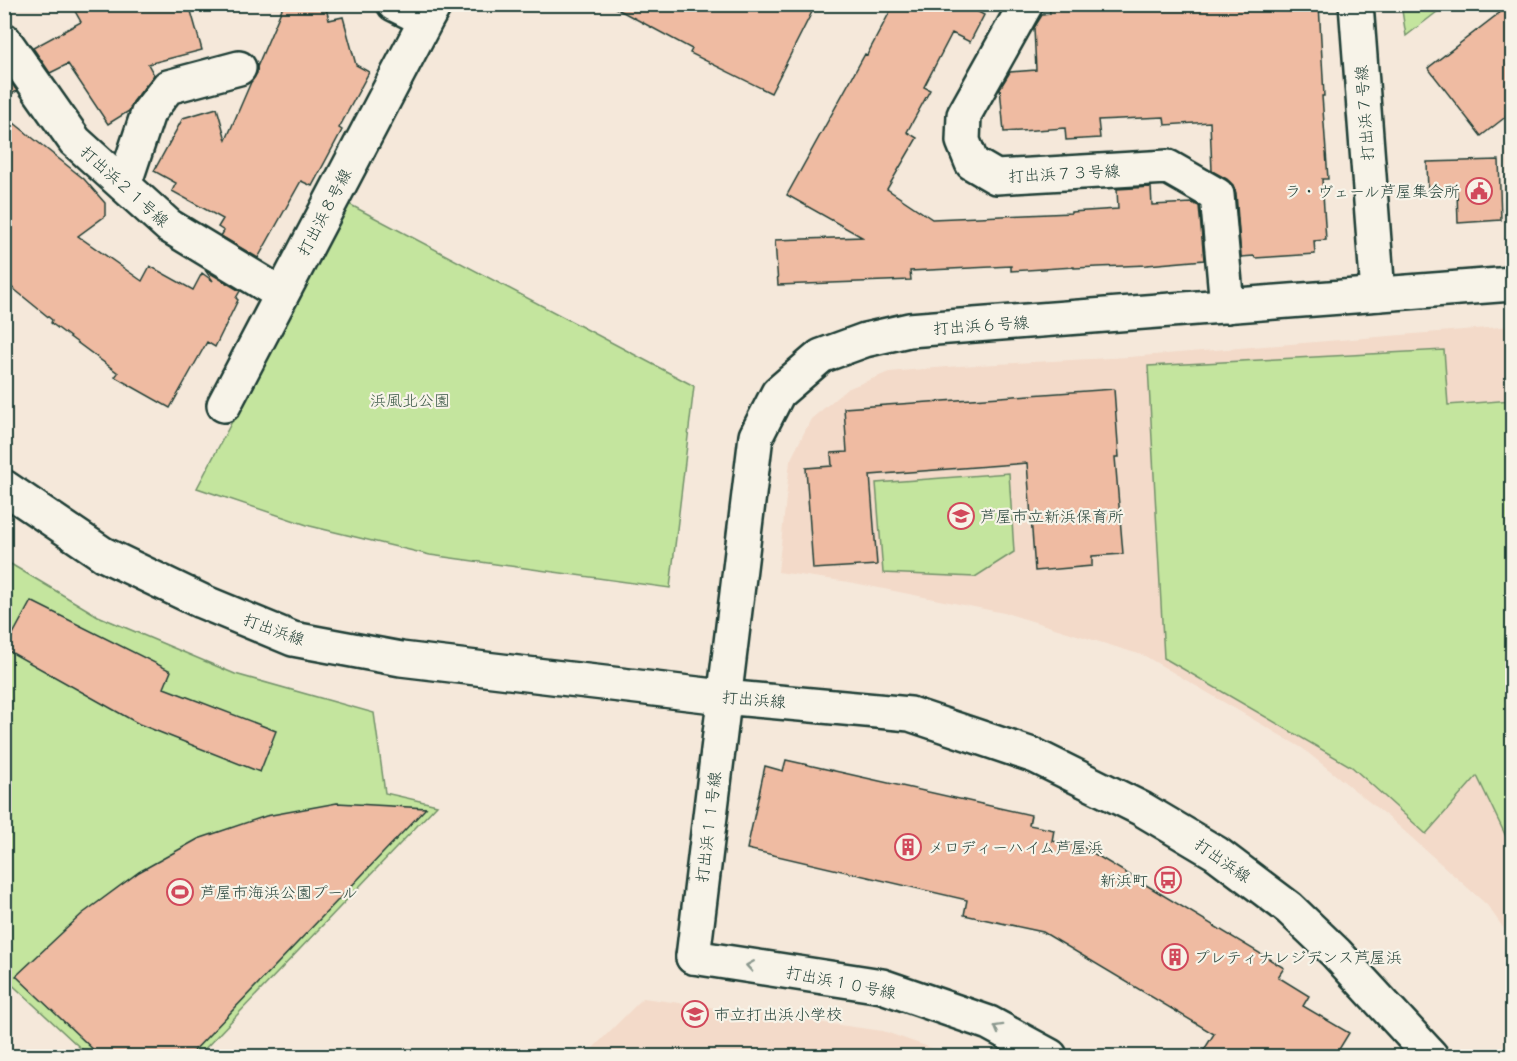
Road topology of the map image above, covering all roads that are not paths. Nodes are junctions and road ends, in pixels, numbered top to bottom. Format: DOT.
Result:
graph roads {
  1 [pos="394,4"];
  2 [pos="1026,4"];
  3 [pos="1356,4"];
  4 [pos="430,12"];
  5 [pos="4,40"];
  6 [pos="239,68"];
  7 [pos="124,185"];
  8 [pos="1512,284"];
  9 [pos="281,294"];
  10 [pos="1378,294"];
  11 [pos="1227,306"];
  12 [pos="224,405"];
  13 [pos="4,487"];
  14 [pos="723,697"];
  15 [pos="693,957"];
  16 [pos="1050,1056"];
  17 [pos="1431,1056"];
  1 -- 4 [label="street"];
  2 -- 11 [label="street, 打出浜７３号線"];
  3 -- 10 [label="street, 打出浜７号線"];
  4 -- 9 [label="street, 打出浜８号線"];
  5 -- 7 [label="street, 打出浜２１号線"];
  6 -- 7 [label="street"];
  7 -- 9 [label="street, 打出浜２１号線"];
  8 -- 10 [label="street, 打出浜６号線"];
  9 -- 12 [label="street, 打出浜８号線"];
  10 -- 11 [label="street, 打出浜６号線"];
  11 -- 14 [label="street, 打出浜６号線"];
  13 -- 14 [label="street, 打出浜線"];
  14 -- 15 [label="street, 打出浜１１号線"];
  14 -- 17 [label="street, 打出浜線"];
  16 -- 15 [label="street, 打出浜１０号線, one-way"];
}
